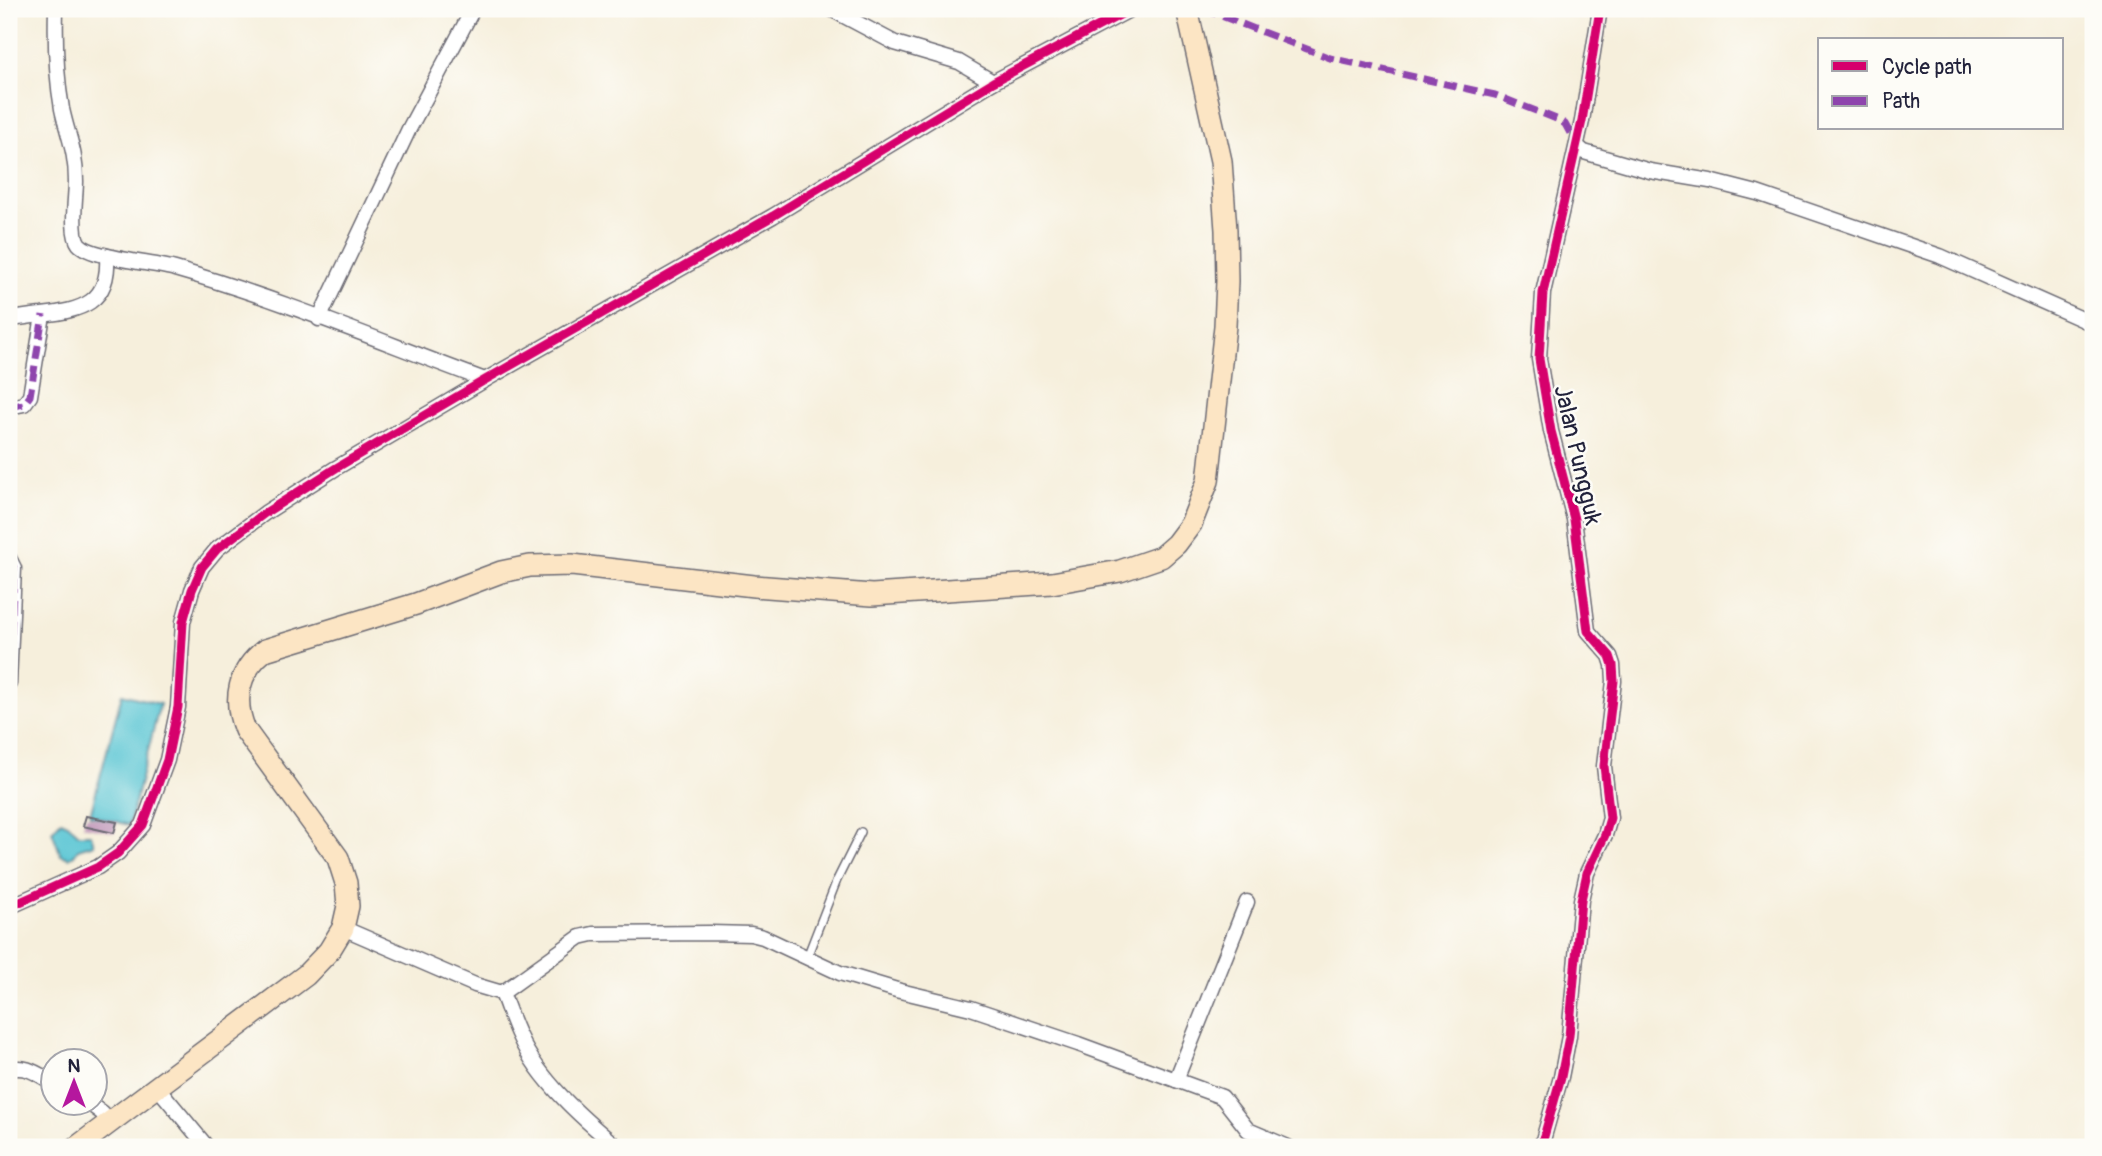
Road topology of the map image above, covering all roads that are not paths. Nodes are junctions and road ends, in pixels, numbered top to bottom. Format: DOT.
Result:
graph roads {
  1 [pos="56,9"];
  2 [pos="472,9"];
  3 [pos="831,9"];
  4 [pos="1131,9"];
  5 [pos="1187,9"];
  6 [pos="1600,9"];
  7 [pos="993,82"];
  8 [pos="1577,146"];
  9 [pos="107,256"];
  10 [pos="43,315"];
  11 [pos="9,319"];
  12 [pos="320,319"];
  13 [pos="2093,324"];
  14 [pos="485,380"];
  15 [pos="9,407"];
  16 [pos="9,558"];
  17 [pos="9,684"];
  18 [pos="861,832"];
  19 [pos="1247,902"];
  20 [pos="9,907"];
  21 [pos="343,928"];
  22 [pos="807,958"];
  23 [pos="502,993"];
  24 [pos="9,1070"];
  25 [pos="38,1075"];
  26 [pos="1176,1080"];
  27 [pos="158,1088"];
  28 [pos="105,1118"];
  29 [pos="108,1123"];
  30 [pos="77,1147"];
  31 [pos="207,1147"];
  32 [pos="617,1147"];
  33 [pos="1288,1147"];
  34 [pos="1541,1147"];
  1 -- 9 [label="street"];
  2 -- 12 [label="street"];
  3 -- 7 [label="street"];
  4 -- 7 [label="street"];
  5 -- 21 [label="main road"];
  6 -- 8 [label="street, Jalan Pungguk"];
  7 -- 14 [label="street"];
  8 -- 13 [label="street"];
  8 -- 34 [label="street, Jalan Pungguk"];
  9 -- 10 [label="street"];
  9 -- 12 [label="street"];
  10 -- 11 [label="street"];
  10 -- 15 [label="street"];
  12 -- 14 [label="street"];
  14 -- 20 [label="street"];
  16 -- 17 [label="street"];
  18 -- 22 [label="lane"];
  19 -- 26 [label="street"];
  21 -- 23 [label="street"];
  21 -- 27 [label="main road"];
  22 -- 23 [label="street"];
  22 -- 26 [label="street"];
  23 -- 32 [label="street"];
  24 -- 25 [label="street"];
  26 -- 33 [label="street"];
  27 -- 29 [label="main road"];
  27 -- 31 [label="street"];
  28 -- 29 [label="street"];
  29 -- 30 [label="main road"];
}
